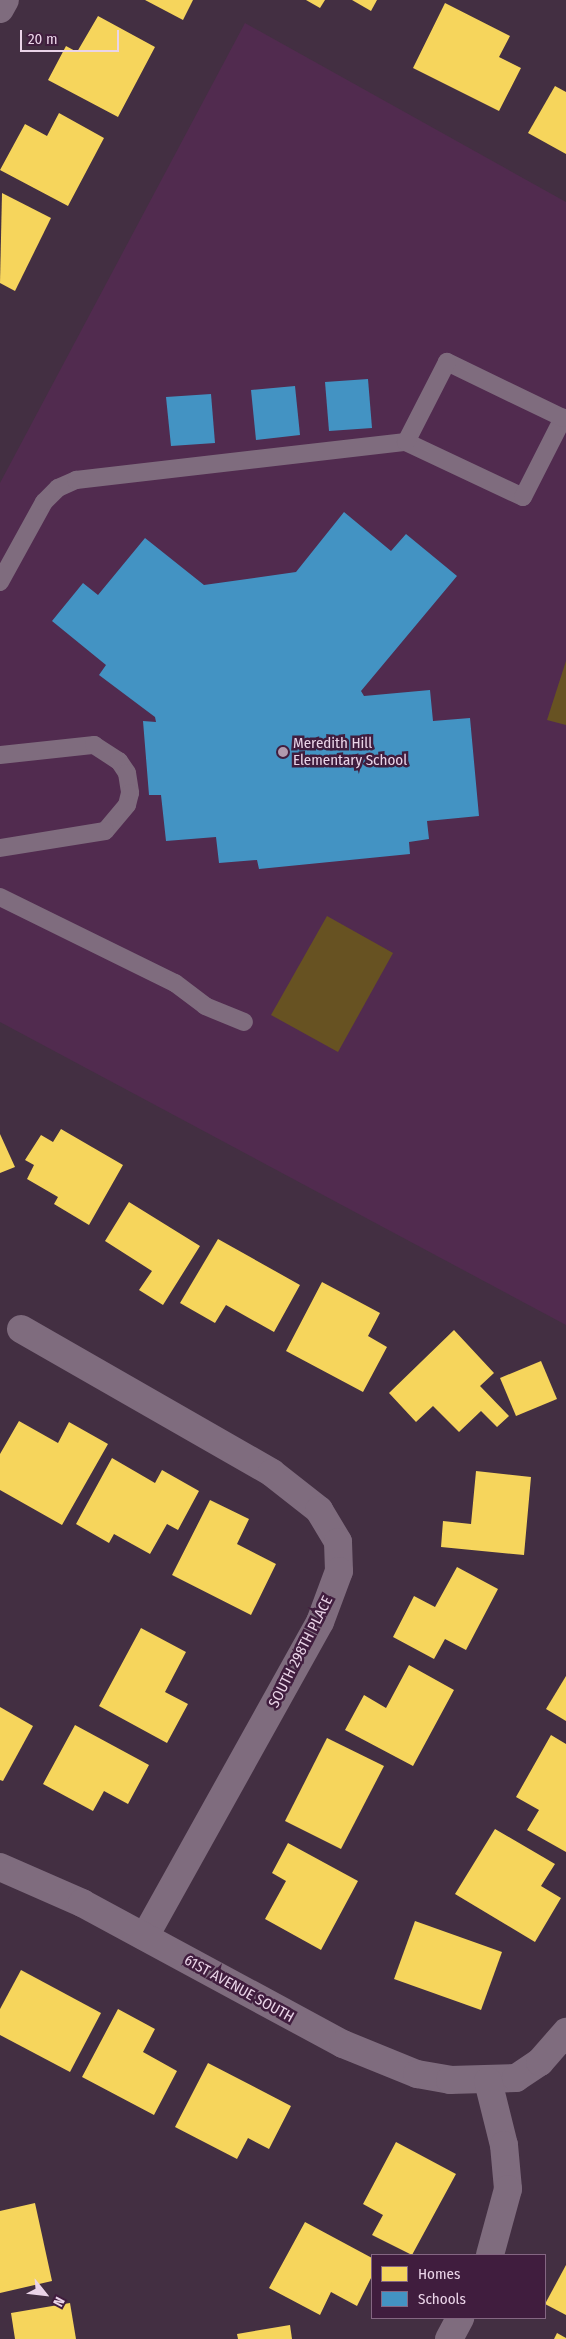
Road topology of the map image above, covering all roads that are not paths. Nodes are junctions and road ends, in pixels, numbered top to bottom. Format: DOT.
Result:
graph roads {
  1 [pos="5,0"];
  2 [pos="0,9"];
  3 [pos="406,442"];
  4 [pos="0,582"];
  5 [pos="0,755"];
  6 [pos="0,848"];
  7 [pos="0,897"];
  8 [pos="244,1022"];
  9 [pos="21,1330"];
  10 [pos="0,1867"];
  11 [pos="145,1937"];
  12 [pos="566,2032"];
  13 [pos="488,2081"];
  14 [pos="490,2254"];
  15 [pos="459,2319"];
  16 [pos="449,2339"];
  1 -- 2 [label="street"];
  3 -- 3 [label="lane"];
  3 -- 4 [label="lane"];
  5 -- 6 [label="lane"];
  7 -- 8 [label="lane"];
  9 -- 11 [label="street, SOUTH 298TH PLACE"];
  10 -- 11 [label="street, 61ST AVENUE SOUTH"];
  11 -- 13 [label="street, 61ST AVENUE SOUTH"];
  12 -- 13 [label="street, 61ST AVENUE SOUTH"];
  13 -- 14 [label="street"];
  15 -- 16 [label="street"];
}
